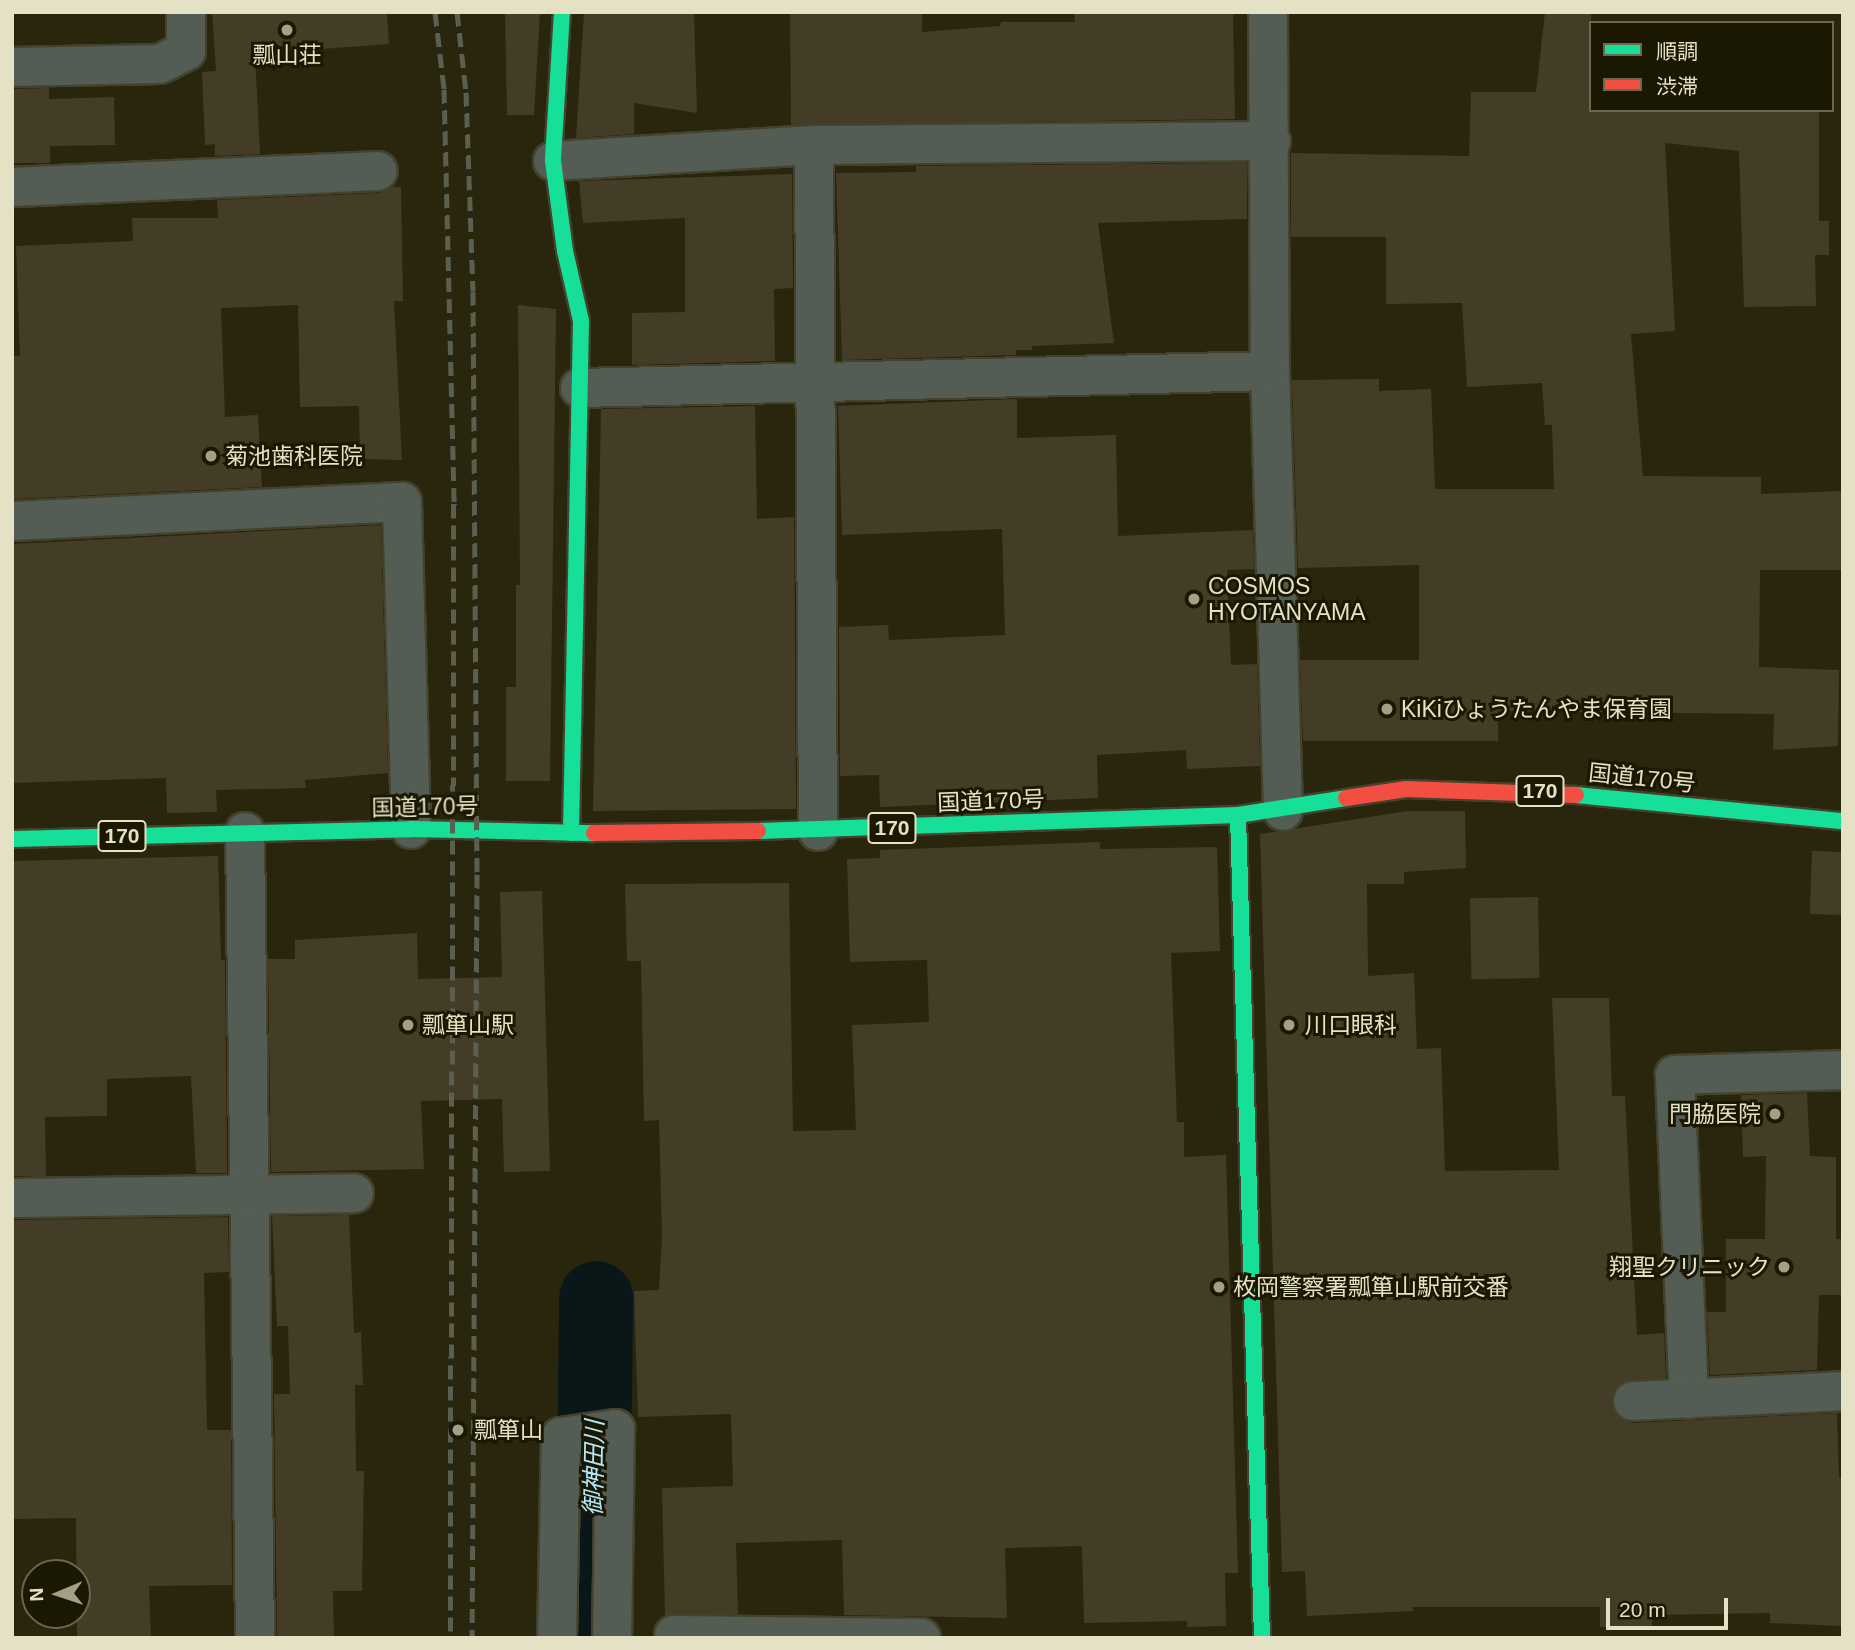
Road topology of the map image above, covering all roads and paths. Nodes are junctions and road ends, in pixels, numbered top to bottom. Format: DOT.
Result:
graph roads {
  1 [pos="186,12"];
  2 [pos="562,12"];
  3 [pos="1268,12"];
  4 [pos="12,67"];
  5 [pos="1271,141"];
  6 [pos="814,145"];
  7 [pos="553,161"];
  8 [pos="378,171"];
  9 [pos="12,187"];
  10 [pos="1270,371"];
  11 [pos="816,385"];
  12 [pos="580,388"];
  13 [pos="12,521"];
  14 [pos="1283,784"];
  15 [pos="1238,815"];
  16 [pos="1843,821"];
  17 [pos="411,829"];
  18 [pos="818,831"];
  19 [pos="245,832"];
  20 [pos="571,833"];
  21 [pos="12,839"];
  22 [pos="1843,1070"];
  23 [pos="253,1192"];
  24 [pos="354,1193"];
  25 [pos="12,1198"];
  26 [pos="1843,1391"];
  27 [pos="1689,1399"];
  28 [pos="1633,1401"];
  29 [pos="674,1636"];
  30 [pos="814,1636"];
  31 [pos="255,1638"];
  32 [pos="557,1638"];
  33 [pos="612,1638"];
  34 [pos="921,1638"];
  35 [pos="1262,1638"];
  1 -- 4 [label="street"];
  2 -- 7 [label="main road"];
  3 -- 5 [label="street"];
  5 -- 6 [label="street"];
  5 -- 10 [label="street"];
  6 -- 7 [label="street"];
  6 -- 11 [label="street"];
  7 -- 12 [label="main road"];
  8 -- 9 [label="street"];
  10 -- 11 [label="street"];
  10 -- 14 [label="street"];
  11 -- 12 [label="street"];
  11 -- 18 [label="street"];
  12 -- 20 [label="main road"];
  13 -- 17 [label="street"];
  14 -- 15 [label="main road, 国道170号 / 170"];
  14 -- 16 [label="main road, 国道170号 / 170"];
  15 -- 18 [label="main road, 国道170号 / 170"];
  15 -- 35 [label="main road"];
  17 -- 19 [label="main road, 国道170号 / 170"];
  17 -- 20 [label="main road, 国道170号 / 170"];
  18 -- 20 [label="main road, 国道170号 / 170"];
  19 -- 21 [label="main road, 国道170号 / 170"];
  19 -- 23 [label="street"];
  22 -- 27 [label="street"];
  23 -- 24 [label="street"];
  23 -- 25 [label="street"];
  23 -- 31 [label="street"];
  26 -- 27 [label="street"];
  27 -- 28 [label="street"];
  29 -- 30 [label="street"];
  30 -- 34 [label="street"];
  32 -- 33 [label="street"];
}
